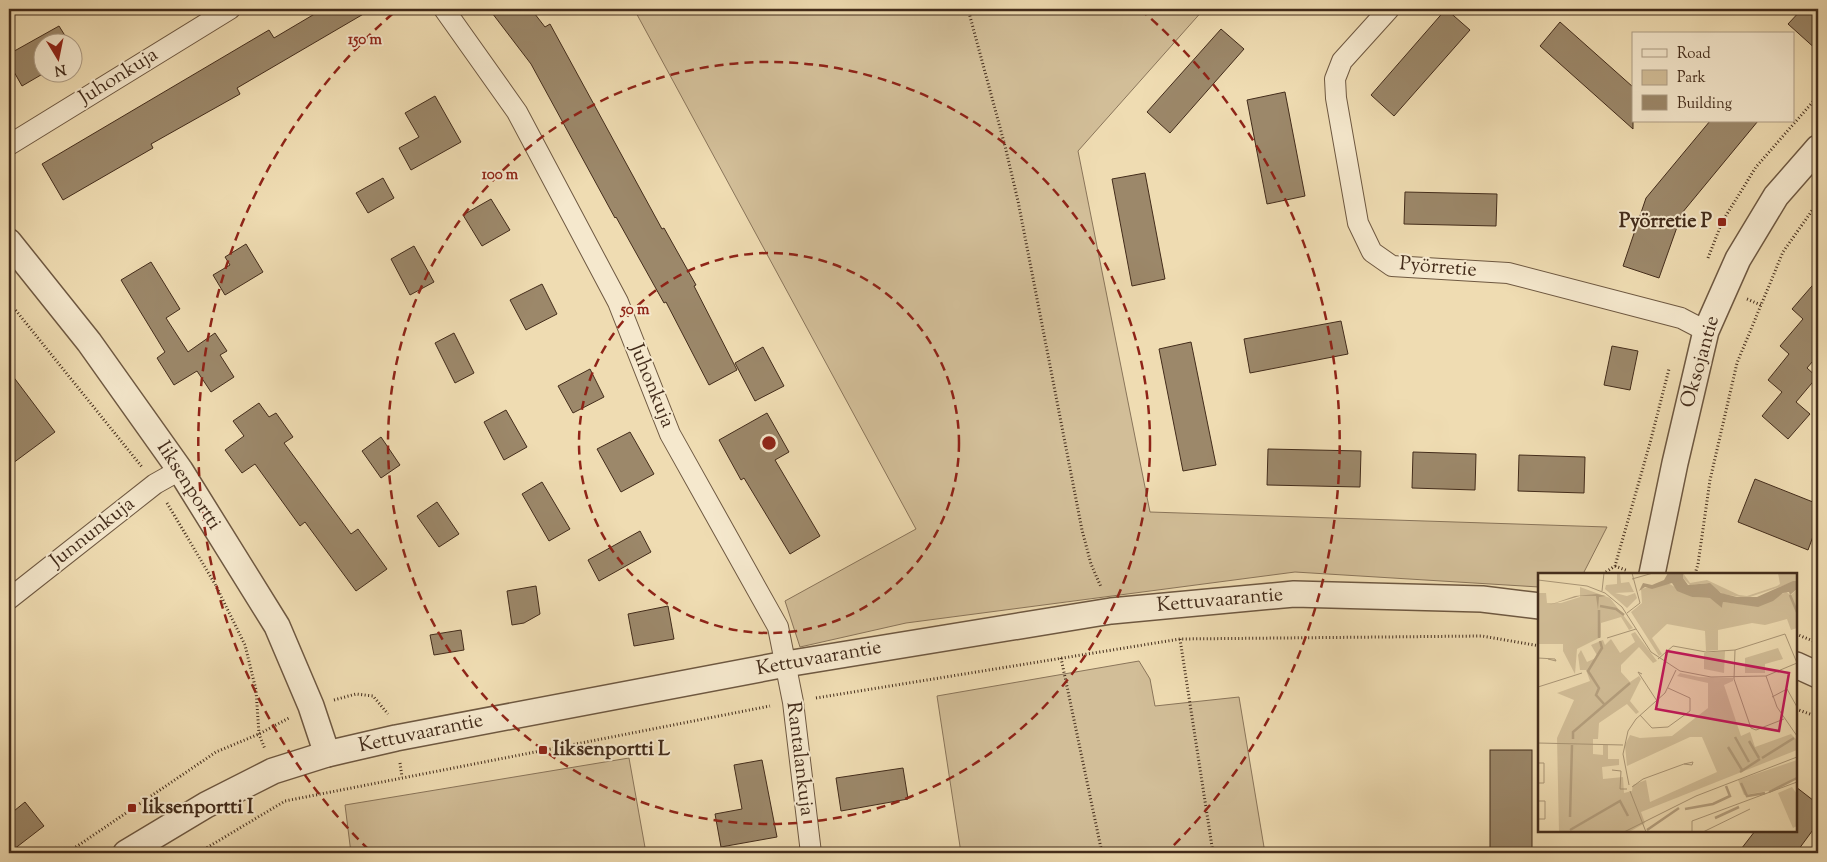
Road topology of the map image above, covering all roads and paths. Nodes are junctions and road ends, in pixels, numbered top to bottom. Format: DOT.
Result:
graph roads {
  1 [pos="230,9"];
  2 [pos="444,9"];
  3 [pos="968,9"];
  4 [pos="1389,9"];
  5 [pos="9,145"];
  6 [pos="1818,148"];
  7 [pos="1818,202"];
  8 [pos="9,242"];
  9 [pos="9,302"];
  10 [pos="1706,331"];
  11 [pos="180,470"];
  12 [pos="155,484"];
  13 [pos="1652,573"];
  14 [pos="1695,573"];
  15 [pos="9,599"];
  16 [pos="1538,606"];
  17 [pos="1111,611"];
  18 [pos="1797,634"];
  19 [pos="1180,639"];
  20 [pos="1818,643"];
  21 [pos="1538,646"];
  22 [pos="1061,658"];
  23 [pos="786,664"];
  24 [pos="1797,666"];
  25 [pos="1818,675"];
  26 [pos="792,702"];
  27 [pos="1797,709"];
  28 [pos="1818,717"];
  29 [pos="327,754"];
  30 [pos="273,771"];
  31 [pos="285,801"];
  32 [pos="126,853"];
  33 [pos="198,853"];
  34 [pos="811,853"];
  35 [pos="1102,853"];
  36 [pos="1214,853"];
  1 -- 5 [label="street, Juhonkuja"];
  2 -- 23 [label="street, Juhonkuja"];
  3 -- 17 [label="path"];
  4 -- 10 [label="street, Pyörretie"];
  6 -- 10 [label="street, Oksojantie"];
  7 -- 14 [label="path"];
  8 -- 11 [label="street, Iiksenportti"];
  9 -- 12 [label="path"];
  10 -- 13 [label="street, Oksojantie"];
  11 -- 12 [label="street, Junnunkuja"];
  11 -- 29 [label="street, Iiksenportti"];
  12 -- 15 [label="street, Junnunkuja"];
  12 -- 30 [label="path"];
  16 -- 17 [label="street, Kettuvaarantie"];
  17 -- 23 [label="street, Kettuvaarantie"];
  18 -- 20 [label="path"];
  19 -- 21 [label="path"];
  19 -- 22 [label="path"];
  19 -- 36 [label="path"];
  22 -- 26 [label="path"];
  22 -- 35 [label="path"];
  23 -- 26 [label="street, Rantalankuja"];
  23 -- 29 [label="street, Kettuvaarantie"];
  24 -- 25 [label="street"];
  26 -- 31 [label="path"];
  26 -- 34 [label="street, Rantalankuja"];
  27 -- 28 [label="path"];
  29 -- 30 [label="street, Kettuvaarantie"];
  30 -- 31 [label="path"];
  30 -- 32 [label="street, Kettuvaarantie"];
  31 -- 33 [label="path"];
}
